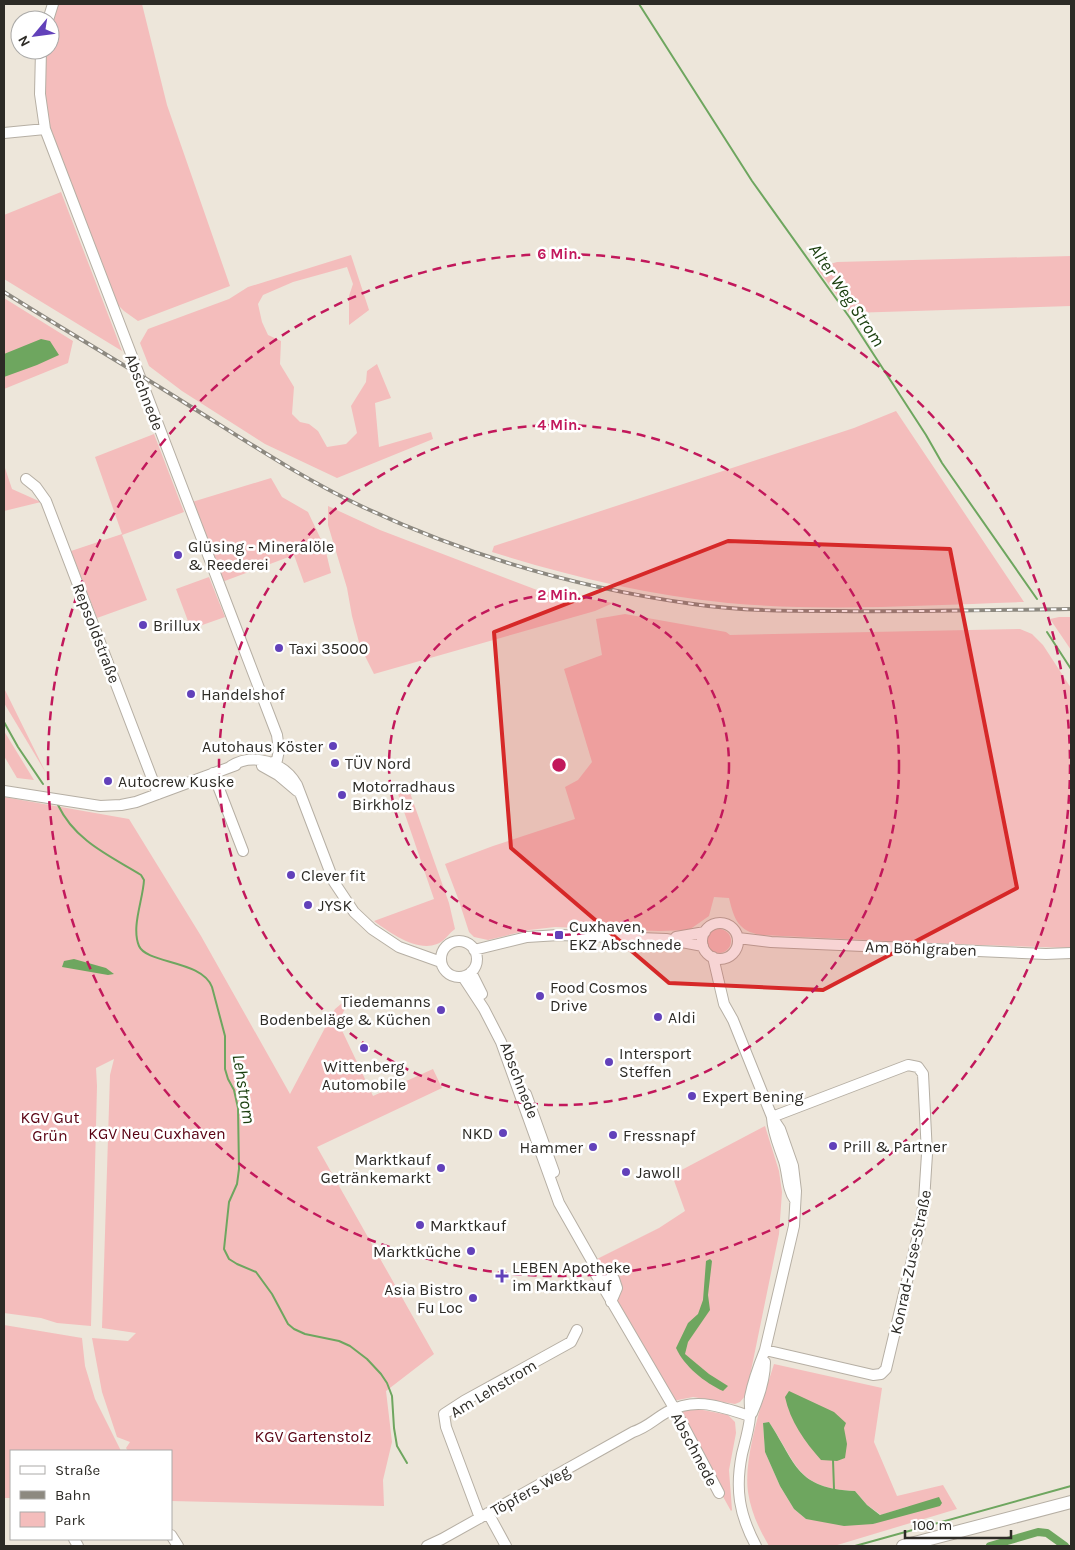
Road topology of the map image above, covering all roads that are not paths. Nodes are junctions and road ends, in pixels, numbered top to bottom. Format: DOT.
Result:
graph roads {
  1 [pos="41,60"];
  2 [pos="45,129"];
  3 [pos="4,133"];
  4 [pos="26,480"];
  5 [pos="271,767"];
  6 [pos="213,773"];
  7 [pos="4,791"];
  8 [pos="158,794"];
  9 [pos="242,851"];
  10 [pos="704,932"];
  11 [pos="666,939"];
  12 [pos="510,941"];
  13 [pos="392,942"];
  14 [pos="738,942"];
  15 [pos="703,946"];
  16 [pos="474,950"];
  17 [pos="443,951"];
  18 [pos="1071,953"];
  19 [pos="718,958"];
  20 [pos="441,962"];
  21 [pos="476,962"];
  22 [pos="467,974"];
  23 [pos="772,1118"];
  24 [pos="592,1262"];
  25 [pos="594,1273"];
  26 [pos="577,1330"];
  27 [pos="765,1350"];
  28 [pos="674,1408"];
  29 [pos="750,1416"];
  30 [pos="719,1493"];
  31 [pos="1071,1502"];
  32 [pos="484,1516"];
  33 [pos="427,1546"];
  34 [pos="506,1546"];
  35 [pos="756,1546"];
  36 [pos="903,1546"];
  1 -- 2 [label="street, Abschnede"];
  2 -- 3 [label="street"];
  2 -- 5 [label="street, Abschnede"];
  4 -- 8 [label="street, Repsoldstraße"];
  5 -- 6 [label="street"];
  5 -- 13 [label="street"];
  6 -- 8 [label="street"];
  6 -- 9 [label="street"];
  7 -- 8 [label="street"];
  10 -- 11 [label="street"];
  10 -- 14 [label="street"];
  10 -- 15 [label="street"];
  11 -- 12 [label="street"];
  11 -- 15 [label="street"];
  12 -- 16 [label="street"];
  12 -- 21 [label="street"];
  13 -- 17 [label="street"];
  13 -- 20 [label="street"];
  14 -- 18 [label="street, Am Böhlgraben"];
  14 -- 19 [label="street"];
  15 -- 19 [label="street"];
  16 -- 17 [label="street"];
  16 -- 21 [label="street"];
  17 -- 20 [label="street"];
  19 -- 23 [label="street"];
  20 -- 22 [label="street"];
  21 -- 22 [label="street"];
  22 -- 24 [label="street, Abschnede"];
  23 -- 27 [label="street"];
  23 -- 27 [label="street, Konrad-Zuse-Straße"];
  25 -- 28 [label="street, Abschnede"];
  26 -- 32 [label="street, Am Lehstrom"];
  27 -- 29 [label="street"];
  28 -- 29 [label="street, Töpfers Weg"];
  28 -- 30 [label="street, Abschnede"];
  28 -- 32 [label="street, Töpfers Weg"];
  29 -- 35 [label="street"];
  31 -- 36 [label="main road"];
  32 -- 33 [label="street, Töpfers Weg"];
  32 -- 34 [label="street"];
}
